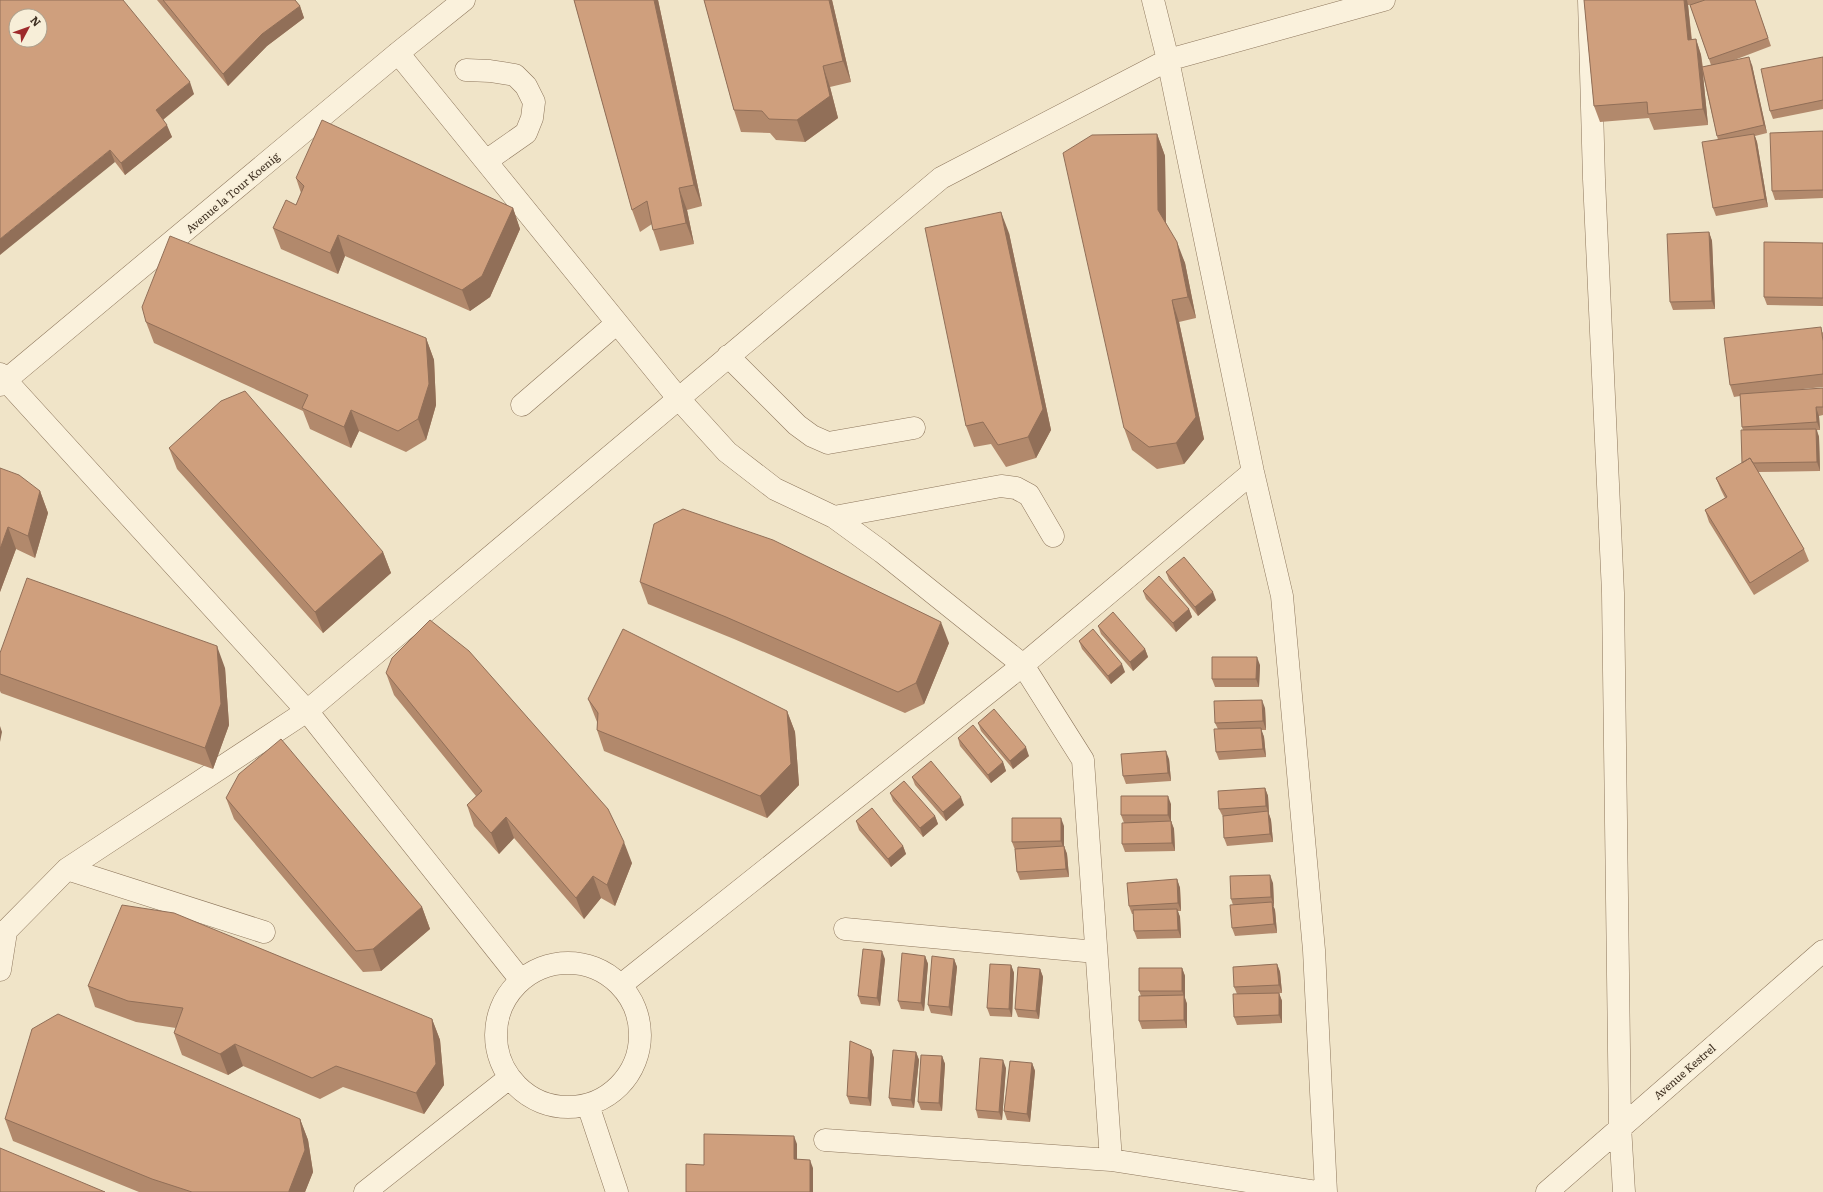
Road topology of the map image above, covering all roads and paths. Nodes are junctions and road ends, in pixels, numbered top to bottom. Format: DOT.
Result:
graph roads {
  1 [pos="464,0"];
  2 [pos="1152,0"];
  3 [pos="1384,0"];
  4 [pos="1589,0"];
  5 [pos="398,53"];
  6 [pos="1168,60"];
  7 [pos="466,70"];
  8 [pos="486,161"];
  9 [pos="617,323"];
  10 [pos="728,356"];
  11 [pos="2,380"];
  12 [pos="678,398"];
  13 [pos="522,405"];
  14 [pos="914,428"];
  15 [pos="1253,472"];
  16 [pos="834,518"];
  17 [pos="1053,536"];
  18 [pos="1023,665"];
  19 [pos="308,711"];
  20 [pos="67,870"];
  21 [pos="845,930"];
  22 [pos="264,932"];
  23 [pos="3,934"];
  24 [pos="1096,952"];
  25 [pos="1823,952"];
  26 [pos="0,970"];
  27 [pos="520,979"];
  28 [pos="621,985"];
  29 [pos="509,1078"];
  30 [pos="588,1105"];
  31 [pos="1620,1126"];
  32 [pos="825,1140"];
  33 [pos="1111,1160"];
  34 [pos="365,1192"];
  35 [pos="618,1192"];
  36 [pos="1318,1192"];
  37 [pos="1326,1192"];
  38 [pos="1547,1192"];
  39 [pos="1624,1192"];
  1 -- 5 [label="street, Avenue la Tour Koenig"];
  2 -- 6 [label="street"];
  3 -- 6 [label="street"];
  4 -- 31 [label="street"];
  5 -- 8 [label="street"];
  5 -- 11 [label="street, Avenue la Tour Koenig"];
  6 -- 10 [label="street"];
  6 -- 15 [label="street"];
  7 -- 8 [label="street"];
  8 -- 9 [label="street"];
  9 -- 12 [label="street"];
  9 -- 13 [label="street"];
  10 -- 12 [label="street"];
  10 -- 14 [label="street"];
  11 -- 19 [label="street"];
  12 -- 16 [label="street"];
  12 -- 19 [label="street"];
  15 -- 18 [label="street"];
  15 -- 37 [label="street"];
  16 -- 17 [label="street"];
  16 -- 18 [label="street"];
  18 -- 24 [label="street"];
  18 -- 28 [label="street"];
  19 -- 20 [label="street"];
  19 -- 27 [label="street"];
  20 -- 22 [label="street"];
  20 -- 23 [label="street"];
  21 -- 24 [label="street"];
  23 -- 26 [label="street"];
  24 -- 33 [label="street"];
  25 -- 31 [label="street, Avenue Kestrel"];
  27 -- 28 [label="street"];
  27 -- 29 [label="street"];
  28 -- 30 [label="street"];
  29 -- 30 [label="street"];
  29 -- 34 [label="street"];
  30 -- 35 [label="street"];
  31 -- 38 [label="street, Avenue Kestrel"];
  31 -- 39 [label="street"];
  32 -- 33 [label="street"];
  33 -- 36 [label="street"];
}
